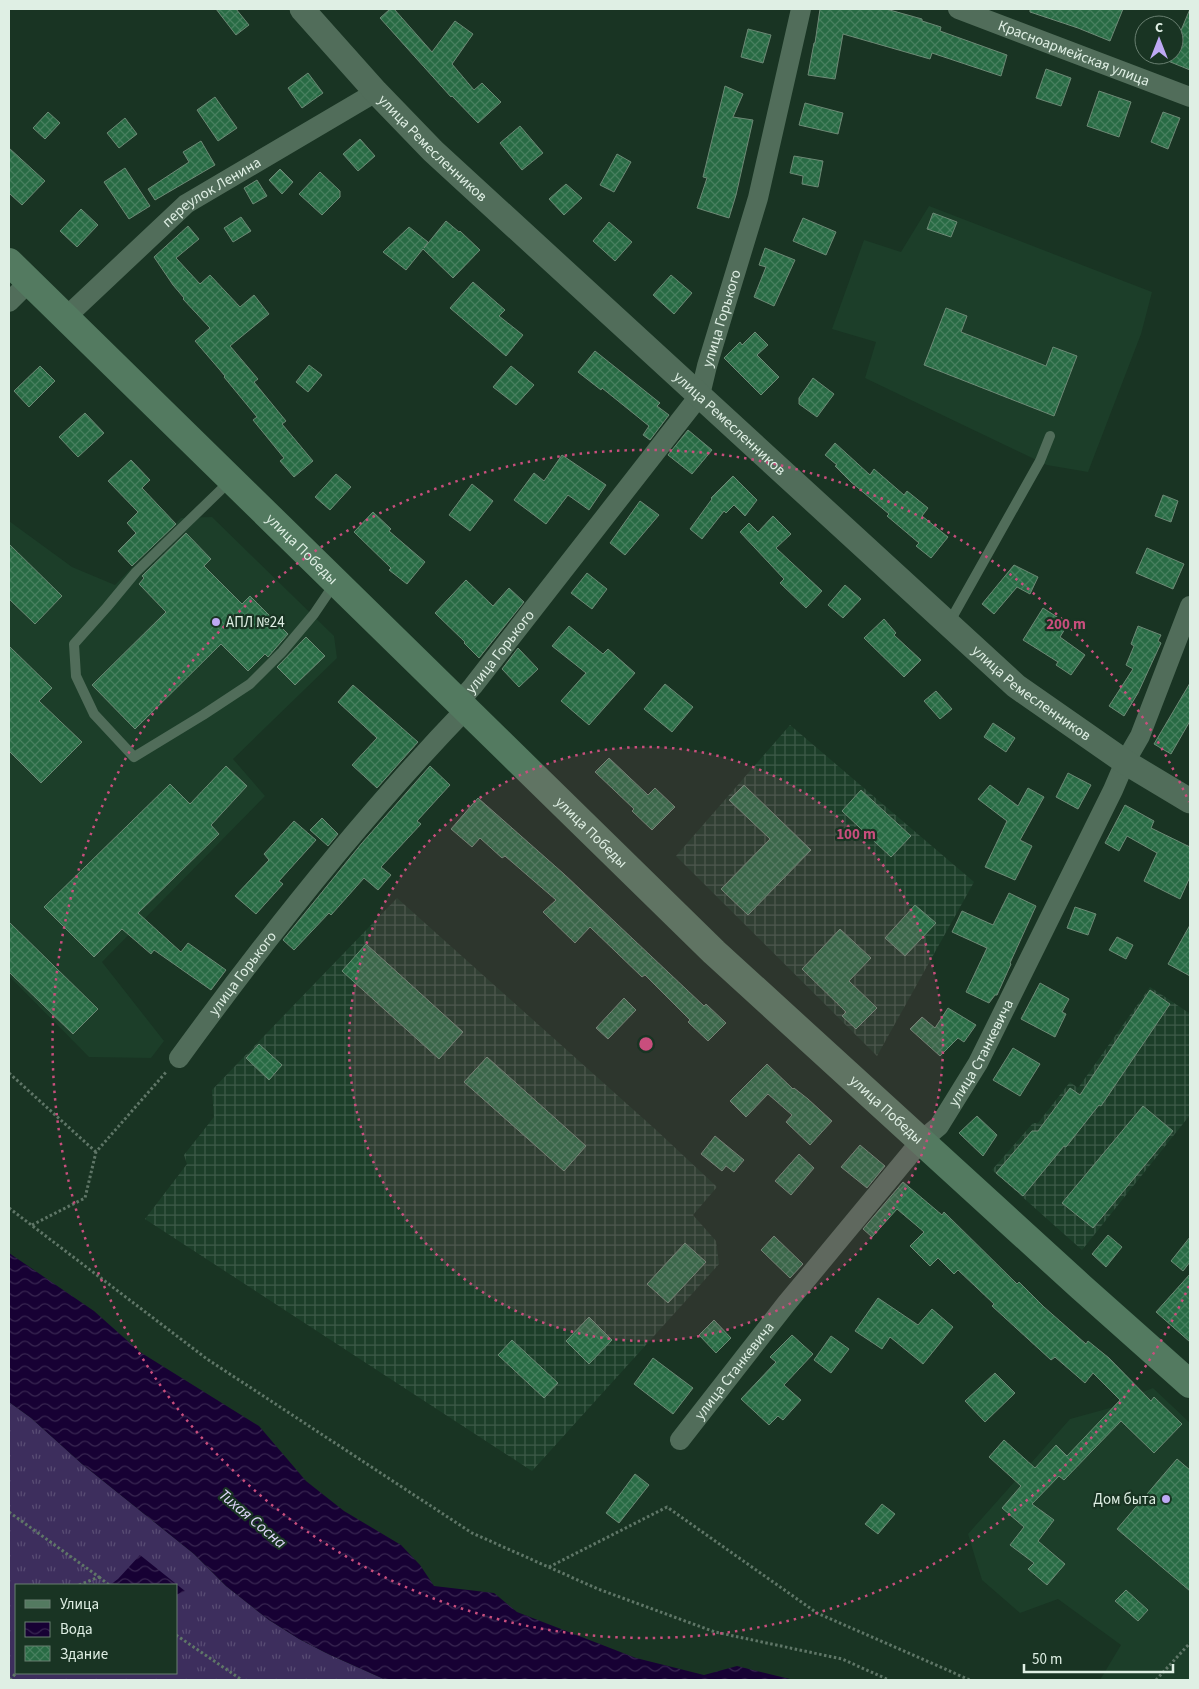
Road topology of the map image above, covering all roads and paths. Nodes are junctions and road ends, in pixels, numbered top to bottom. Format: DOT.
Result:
graph roads {
  1 [pos="302,9"];
  2 [pos="801,9"];
  3 [pos="958,9"];
  4 [pos="376,92"];
  5 [pos="1190,97"];
  6 [pos="9,262"];
  7 [pos="29,282"];
  8 [pos="9,302"];
  9 [pos="65,318"];
  10 [pos="700,395"];
  11 [pos="1050,436"];
  12 [pos="231,480"];
  13 [pos="336,582"];
  14 [pos="1190,606"];
  15 [pos="949,623"];
  16 [pos="462,705"];
  17 [pos="1125,762"];
  18 [pos="1190,802"];
  19 [pos="179,1058"];
  20 [pos="9,1073"];
  21 [pos="921,1141"];
  22 [pos="96,1152"];
  23 [pos="9,1208"];
  24 [pos="32,1225"];
  25 [pos="1190,1384"];
  26 [pos="680,1440"];
  27 [pos="9,1512"];
  28 [pos="549,1567"];
  29 [pos="99,1577"];
  30 [pos="82,1584"];
  31 [pos="108,1584"];
  32 [pos="178,1636"];
  33 [pos="1190,1643"];
  34 [pos="242,1680"];
  35 [pos="889,1680"];
  36 [pos="970,1680"];
  37 [pos="1156,1680"];
  1 -- 4 [label="street, улица Ремесленников"];
  2 -- 10 [label="street, улица Горького"];
  3 -- 5 [label="street, Красноармейская улица"];
  4 -- 9 [label="street, переулок Ленина"];
  4 -- 10 [label="street, улица Ремесленников"];
  6 -- 7 [label="main road, улица Победы"];
  7 -- 8 [label="street"];
  7 -- 9 [label="main road, улица Победы"];
  9 -- 12 [label="main road, улица Победы"];
  10 -- 15 [label="street, улица Ремесленников"];
  10 -- 16 [label="street, улица Горького"];
  11 -- 15 [label="lane"];
  12 -- 13 [label="main road, улица Победы"];
  12 -- 13 [label="lane"];
  13 -- 16 [label="main road, улица Победы"];
  14 -- 17 [label="street, улица Станкевича"];
  15 -- 17 [label="street, улица Ремесленников"];
  16 -- 19 [label="street, улица Горького"];
  16 -- 21 [label="main road, улица Победы"];
  17 -- 18 [label="street, улица Ремесленников"];
  17 -- 21 [label="street, улица Станкевича"];
  19 -- 22 [label="path"];
  20 -- 22 [label="path"];
  21 -- 25 [label="main road, улица Победы"];
  21 -- 26 [label="street, улица Станкевича"];
  22 -- 24 [label="path"];
  23 -- 24 [label="path"];
  24 -- 28 [label="path"];
  27 -- 29 [label="path"];
  28 -- 35 [label="path"];
  28 -- 36 [label="path"];
  29 -- 30 [label="path"];
  29 -- 31 [label="path"];
  32 -- 34 [label="path"];
  33 -- 37 [label="path"];
}
